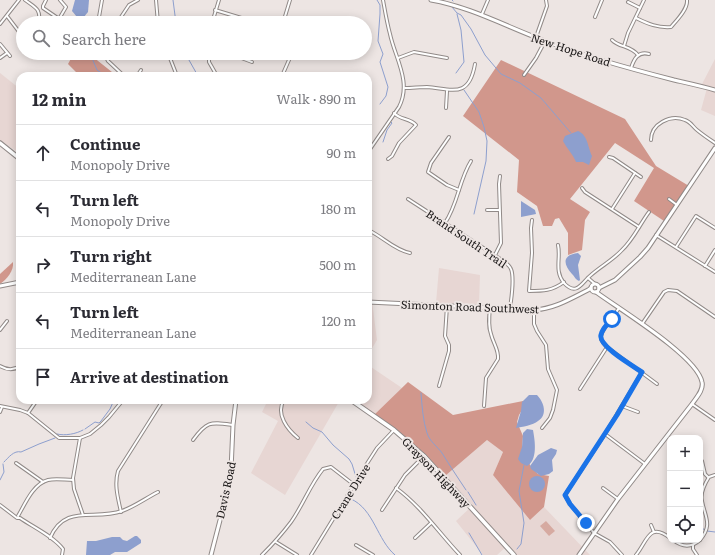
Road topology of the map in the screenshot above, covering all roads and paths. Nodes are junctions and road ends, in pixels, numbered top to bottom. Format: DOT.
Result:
graph roads {
  1 [pos="19,0"];
  2 [pos="26,0"];
  3 [pos="46,0"];
  4 [pos="60,0"];
  5 [pos="102,0"];
  6 [pos="138,0"];
  7 [pos="156,0"];
  8 [pos="219,0"];
  9 [pos="290,0"];
  10 [pos="383,0"];
  11 [pos="430,0"];
  12 [pos="488,0"];
  13 [pos="546,0"];
  14 [pos="602,0"];
  15 [pos="644,0"];
  16 [pos="687,0"];
  17 [pos="628,2"];
  18 [pos="640,8"];
  19 [pos="215,10"];
  20 [pos="482,14"];
  21 [pos="7,16"];
  22 [pos="40,16"];
  23 [pos="54,16"];
  24 [pos="60,16"];
  25 [pos="99,16"];
  26 [pos="122,16"];
  27 [pos="157,16"];
  28 [pos="214,16"];
  29 [pos="235,16"];
  30 [pos="285,16"];
  31 [pos="595,17"];
  32 [pos="636,18"];
  33 [pos="0,24"];
  34 [pos="16,28"];
  35 [pos="536,37"];
  36 [pos="612,40"];
  37 [pos="545,41"];
  38 [pos="0,44"];
  39 [pos="624,46"];
  40 [pos="7,53"];
  41 [pos="649,54"];
  42 [pos="638,55"];
  43 [pos="10,56"];
  44 [pos="0,58"];
  45 [pos="398,58"];
  46 [pos="447,58"];
  47 [pos="108,60"];
  48 [pos="171,60"];
  49 [pos="209,60"];
  50 [pos="247,60"];
  51 [pos="289,60"];
  52 [pos="252,62"];
  53 [pos="475,64"];
  54 [pos="631,68"];
  55 [pos="120,72"];
  56 [pos="175,72"];
  57 [pos="215,72"];
  58 [pos="284,72"];
  59 [pos="524,75"];
  60 [pos="405,88"];
  61 [pos="715,90"];
  62 [pos="448,91"];
  63 [pos="446,108"];
  64 [pos="394,113"];
  65 [pos="449,137"];
  66 [pos="651,140"];
  67 [pos="715,143"];
  68 [pos="0,144"];
  69 [pos="372,146"];
  70 [pos="715,148"];
  71 [pos="16,154"];
  72 [pos="609,157"];
  73 [pos="388,159"];
  74 [pos="471,160"];
  75 [pos="635,173"];
  76 [pos="500,176"];
  77 [pos="641,177"];
  78 [pos="582,188"];
  79 [pos="459,190"];
  80 [pos="408,199"];
  81 [pos="669,199"];
  82 [pos="677,205"];
  83 [pos="612,209"];
  84 [pos="486,210"];
  85 [pos="499,210"];
  86 [pos="649,212"];
  87 [pos="532,220"];
  88 [pos="445,223"];
  89 [pos="639,227"];
  90 [pos="715,228"];
  91 [pos="372,232"];
  92 [pos="656,235"];
  93 [pos="558,245"];
  94 [pos="676,247"];
  95 [pos="715,250"];
  96 [pos="410,253"];
  97 [pos="495,255"];
  98 [pos="705,266"];
  99 [pos="715,272"];
  100 [pos="588,278"];
  101 [pos="564,282"];
  102 [pos="16,283"];
  103 [pos="0,286"];
  104 [pos="595,288"];
  105 [pos="372,302"];
  106 [pos="447,306"];
  107 [pos="490,308"];
  108 [pos="619,308"];
  109 [pos="510,309"];
  110 [pos="534,310"];
  111 [pos="715,317"];
  112 [pos="7,321"];
  113 [pos="642,324"];
  114 [pos="0,330"];
  115 [pos="607,347"];
  116 [pos="0,366"];
  117 [pos="16,368"];
  118 [pos="642,372"];
  119 [pos="657,384"];
  120 [pos="439,386"];
  121 [pos="580,389"];
  122 [pos="34,404"];
  123 [pos="120,404"];
  124 [pos="160,404"];
  125 [pos="236,404"];
  126 [pos="282,404"];
  127 [pos="357,404"];
  128 [pos="692,404"];
  129 [pos="484,406"];
  130 [pos="622,406"];
  131 [pos="1,407"];
  132 [pos="0,412"];
  133 [pos="638,412"];
  134 [pos="28,413"];
  135 [pos="715,420"];
  136 [pos="233,425"];
  137 [pos="542,428"];
  138 [pos="394,430"];
  139 [pos="605,434"];
  140 [pos="80,438"];
  141 [pos="298,438"];
  142 [pos="194,440"];
  143 [pos="424,456"];
  144 [pos="16,463"];
  145 [pos="645,464"];
  146 [pos="703,465"];
  147 [pos="715,475"];
  148 [pos="709,477"];
  149 [pos="73,480"];
  150 [pos="43,482"];
  151 [pos="354,484"];
  152 [pos="396,488"];
  153 [pos="603,488"];
  154 [pos="703,488"];
  155 [pos="158,492"];
  156 [pos="618,499"];
  157 [pos="0,505"];
  158 [pos="703,507"];
  159 [pos="382,510"];
  160 [pos="121,512"];
  161 [pos="83,515"];
  162 [pos="19,517"];
  163 [pos="432,523"];
  164 [pos="651,525"];
  165 [pos="654,532"];
  166 [pos="594,533"];
  167 [pos="667,536"];
  168 [pos="703,536"];
  169 [pos="50,538"];
  170 [pos="415,538"];
  171 [pos="276,542"];
  172 [pos="678,543"];
  173 [pos="696,543"];
  174 [pos="356,545"];
  175 [pos="693,545"];
  176 [pos="457,552"];
  177 [pos="62,555"];
  178 [pos="211,555"];
  179 [pos="262,555"];
  180 [pos="297,555"];
  181 [pos="311,555"];
  182 [pos="373,555"];
  183 [pos="454,555"];
  184 [pos="460,555"];
  185 [pos="514,555"];
  186 [pos="579,555"];
  187 [pos="622,555"];
  188 [pos="636,555"];
  189 [pos="697,555"];
  1 -- 21 [label="street"];
  2 -- 22 [label="street"];
  3 -- 23 [label="street"];
  4 -- 24 [label="street"];
  5 -- 25 [label="street"];
  6 -- 26 [label="street"];
  7 -- 27 [label="street"];
  8 -- 19 [label="street"];
  9 -- 30 [label="street"];
  10 -- 45 [label="street"];
  11 -- 20 [label="street, New Hope Road"];
  12 -- 20 [label="street"];
  13 -- 35 [label="street"];
  14 -- 31 [label="street"];
  15 -- 18 [label="street"];
  16 -- 32 [label="street"];
  17 -- 18 [label="street"];
  18 -- 32 [label="street"];
  19 -- 28 [label="street"];
  19 -- 29 [label="street"];
  20 -- 35 [label="street, New Hope Road"];
  21 -- 33 [label="street"];
  21 -- 34 [label="street"];
  32 -- 39 [label="street"];
  35 -- 37 [label="street, New Hope Road"];
  36 -- 39 [label="street"];
  37 -- 54 [label="street, New Hope Road"];
  37 -- 59 [label="street"];
  38 -- 40 [label="street"];
  39 -- 42 [label="street"];
  40 -- 43 [label="street"];
  40 -- 44 [label="street"];
  41 -- 42 [label="street"];
  42 -- 54 [label="street"];
  45 -- 46 [label="street"];
  45 -- 60 [label="street"];
  47 -- 55 [label="street"];
  48 -- 56 [label="street"];
  49 -- 57 [label="street"];
  50 -- 52 [label="street"];
  51 -- 58 [label="street"];
  53 -- 62 [label="street"];
  54 -- 61 [label="street, New Hope Road"];
  60 -- 62 [label="street"];
  60 -- 64 [label="street"];
  62 -- 63 [label="street"];
  64 -- 69 [label="street"];
  64 -- 73 [label="street"];
  65 -- 79 [label="street"];
  66 -- 67 [label="street"];
  68 -- 71 [label="main road"];
  70 -- 82 [label="street, Simonton Road Southwest"];
  72 -- 75 [label="street"];
  74 -- 79 [label="street"];
  75 -- 77 [label="street"];
  75 -- 83 [label="street"];
  76 -- 85 [label="street"];
  78 -- 83 [label="street"];
  79 -- 88 [label="street"];
  80 -- 88 [label="street, Brand South Trail"];
  81 -- 82 [label="street"];
  82 -- 92 [label="street, Simonton Road Southwest"];
  83 -- 89 [label="street"];
  84 -- 85 [label="street"];
  85 -- 97 [label="street"];
  86 -- 89 [label="street"];
  87 -- 101 [label="street"];
  88 -- 97 [label="street, Brand South Trail"];
  89 -- 100 [label="street"];
  90 -- 94 [label="street"];
  91 -- 96 [label="street"];
  92 -- 94 [label="street"];
  92 -- 104 [label="street, Simonton Road Southwest"];
  93 -- 101 [label="street"];
  94 -- 98 [label="street"];
  95 -- 98 [label="street"];
  97 -- 109 [label="street, Brand South Trail"];
  98 -- 99 [label="street"];
  100 -- 101 [label="street"];
  100 -- 104 [label="street"];
  102 -- 103 [label="street"];
  104 -- 108 [label="street"];
  104 -- 110 [label="street, Simonton Road Southwest"];
  105 -- 106 [label="street, Simonton Road Southwest"];
  106 -- 107 [label="street, Simonton Road Southwest"];
  106 -- 120 [label="street"];
  107 -- 109 [label="street, Simonton Road Southwest"];
  107 -- 129 [label="street"];
  108 -- 113 [label="street"];
  108 -- 115 [label="street"];
  109 -- 110 [label="street, Simonton Road Southwest"];
  110 -- 137 [label="street"];
  111 -- 113 [label="street"];
  112 -- 114 [label="street"];
  113 -- 128 [label="street"];
  115 -- 118 [label="street"];
  115 -- 121 [label="street"];
  116 -- 117 [label="street"];
  118 -- 119 [label="street"];
  118 -- 130 [label="street"];
  122 -- 134 [label="street"];
  123 -- 140 [label="street"];
  124 -- 160 [label="street"];
  125 -- 136 [label="street, Davis Road"];
  126 -- 141 [label="street"];
  127 -- 138 [label="main road, Grayson Highway"];
  128 -- 135 [label="street"];
  128 -- 145 [label="street"];
  130 -- 133 [label="street"];
  130 -- 139 [label="street"];
  131 -- 132 [label="street"];
  131 -- 134 [label="street"];
  134 -- 140 [label="street"];
  136 -- 142 [label="street"];
  136 -- 178 [label="street, Davis Road"];
  138 -- 143 [label="main road, Grayson Highway"];
  138 -- 151 [label="street, Crane Drive"];
  139 -- 145 [label="street"];
  139 -- 166 [label="street"];
  140 -- 149 [label="street"];
  143 -- 152 [label="street"];
  143 -- 185 [label="main road, Grayson Highway"];
  144 -- 150 [label="street"];
  145 -- 156 [label="street"];
  146 -- 148 [label="street"];
  147 -- 148 [label="street"];
  148 -- 154 [label="street"];
  149 -- 150 [label="street"];
  149 -- 161 [label="street"];
  150 -- 162 [label="street"];
  151 -- 171 [label="street"];
  151 -- 181 [label="street, Crane Drive"];
  152 -- 159 [label="street"];
  152 -- 163 [label="street"];
  153 -- 156 [label="street"];
  155 -- 160 [label="street"];
  156 -- 166 [label="street"];
  157 -- 162 [label="street"];
  158 -- 168 [label="street"];
  160 -- 161 [label="street"];
  161 -- 169 [label="street"];
  162 -- 169 [label="street"];
  163 -- 170 [label="street"];
  163 -- 176 [label="street"];
  164 -- 165 [label="street"];
  165 -- 167 [label="street"];
  165 -- 188 [label="street"];
  166 -- 186 [label="street"];
  166 -- 187 [label="street"];
  169 -- 177 [label="street"];
  171 -- 179 [label="street"];
  171 -- 180 [label="street"];
  172 -- 175 [label="street"];
  173 -- 175 [label="street"];
  174 -- 182 [label="street"];
  175 -- 189 [label="street"];
  176 -- 183 [label="street"];
  176 -- 184 [label="street"];
}
